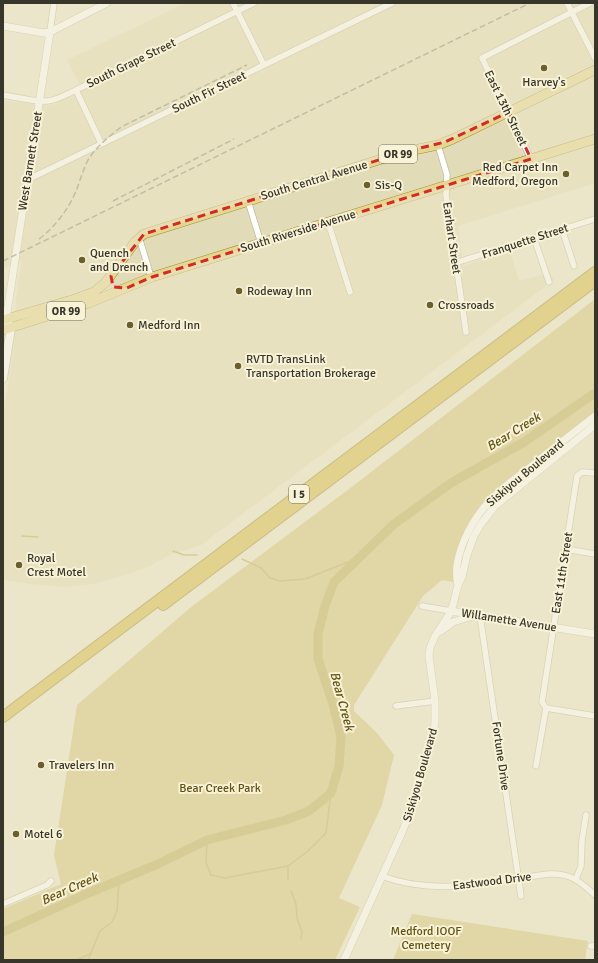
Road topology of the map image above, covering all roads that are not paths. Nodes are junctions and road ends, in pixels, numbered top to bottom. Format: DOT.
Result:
graph roads {
  1 [pos="54,3"];
  2 [pos="107,3"];
  3 [pos="233,3"];
  4 [pos="254,3"];
  5 [pos="392,3"];
  6 [pos="567,3"];
  7 [pos="590,3"];
  8 [pos="237,11"];
  9 [pos="572,12"];
  10 [pos="3,26"];
  11 [pos="50,32"];
  12 [pos="595,58"];
  13 [pos="264,66"];
  14 [pos="595,70"];
  15 [pos="76,90"];
  16 [pos="3,95"];
  17 [pos="39,101"];
  18 [pos="509,112"];
  19 [pos="595,139"];
  20 [pos="102,143"];
  21 [pos="438,145"];
  22 [pos="531,159"];
  23 [pos="27,180"];
  24 [pos="447,184"];
  25 [pos="248,201"];
  26 [pos="594,221"];
  27 [pos="328,222"];
  28 [pos="562,229"];
  29 [pos="139,237"];
  30 [pos="534,238"];
  31 [pos="261,243"];
  32 [pos="455,263"];
  33 [pos="574,266"];
  34 [pos="595,272"];
  35 [pos="111,276"];
  36 [pos="151,278"];
  37 [pos="595,281"];
  38 [pos="549,282"];
  39 [pos="127,288"];
  40 [pos="350,292"];
  41 [pos="5,325"];
  42 [pos="466,332"];
  43 [pos="3,378"];
  44 [pos="595,416"];
  45 [pos="595,425"];
  46 [pos="595,473"];
  47 [pos="565,549"];
  48 [pos="595,554"];
  49 [pos="458,585"];
  50 [pos="422,606"];
  51 [pos="451,611"];
  52 [pos="478,615"];
  53 [pos="553,628"];
  54 [pos="595,634"];
  55 [pos="435,636"];
  56 [pos="435,701"];
  57 [pos="396,706"];
  58 [pos="546,708"];
  59 [pos="595,716"];
  60 [pos="3,717"];
  61 [pos="3,726"];
  62 [pos="536,766"];
  63 [pos="586,815"];
  64 [pos="382,876"];
  65 [pos="518,878"];
  66 [pos="576,879"];
  67 [pos="51,881"];
  68 [pos="595,895"];
  69 [pos="521,896"];
  70 [pos="3,904"];
  71 [pos="344,960"];
  1 -- 11 [label="street, West Barnett Street"];
  2 -- 11 [label="street"];
  3 -- 8 [label="street"];
  4 -- 8 [label="street, South Grape Street"];
  5 -- 13 [label="street, South Fir Street"];
  6 -- 9 [label="street"];
  7 -- 9 [label="street"];
  8 -- 13 [label="street"];
  8 -- 15 [label="street, South Grape Street"];
  9 -- 12 [label="street"];
  9 -- 18 [label="street, East 13th Street"];
  10 -- 11 [label="street"];
  11 -- 17 [label="street, West Barnett Street"];
  13 -- 20 [label="street, South Fir Street"];
  14 -- 18 [label="main road, South Central Avenue / OR 99"];
  15 -- 17 [label="street, South Grape Street"];
  15 -- 20 [label="street"];
  16 -- 17 [label="street, South Grape Street"];
  17 -- 23 [label="street, West Barnett Street"];
  18 -- 21 [label="main road, South Central Avenue / OR 99"];
  18 -- 22 [label="street, East 13th Street"];
  19 -- 22 [label="main road, South Riverside Avenue / OR 99"];
  20 -- 23 [label="street, South Fir Street"];
  21 -- 24 [label="street, Earhart Street"];
  21 -- 25 [label="main road, South Central Avenue / OR 99"];
  22 -- 24 [label="main road, South Riverside Avenue / OR 99"];
  23 -- 41 [label="street, West Barnett Street"];
  24 -- 27 [label="main road, South Riverside Avenue / OR 99"];
  24 -- 32 [label="street, Earhart Street"];
  25 -- 29 [label="main road, South Central Avenue / OR 99"];
  25 -- 31 [label="street"];
  26 -- 28 [label="street, Franquette Street"];
  27 -- 31 [label="main road, South Riverside Avenue / OR 99"];
  27 -- 40 [label="street"];
  28 -- 30 [label="street, Franquette Street"];
  28 -- 33 [label="street"];
  29 -- 35 [label="main road, South Central Avenue / OR 99"];
  29 -- 36 [label="street"];
  30 -- 32 [label="street, Franquette Street"];
  30 -- 38 [label="street"];
  31 -- 36 [label="main road, South Riverside Avenue / OR 99"];
  32 -- 42 [label="street, Earhart Street"];
  34 -- 60 [label="highway, I 5"];
  35 -- 39 [label="main road"];
  35 -- 41 [label="main road, South Central Avenue / OR 99"];
  36 -- 39 [label="main road, South Riverside Avenue / OR 99"];
  37 -- 61 [label="highway, I 5"];
  39 -- 41 [label="main road, South Riverside Avenue / OR 99"];
  41 -- 43 [label="main road"];
  44 -- 49 [label="street, Siskiyou Boulevard"];
  45 -- 49 [label="street, Siskiyou Boulevard"];
  46 -- 47 [label="street, East 11th Street"];
  47 -- 48 [label="street"];
  47 -- 53 [label="street, East 11th Street"];
  49 -- 51 [label="street, Siskiyou Boulevard"];
  50 -- 51 [label="street, Willamette Avenue"];
  51 -- 52 [label="street, Willamette Avenue"];
  51 -- 55 [label="street, Siskiyou Boulevard"];
  52 -- 53 [label="street, Willamette Avenue"];
  52 -- 55 [label="street"];
  52 -- 65 [label="street, Fortune Drive"];
  53 -- 54 [label="street, Willamette Avenue"];
  53 -- 58 [label="street, East 11th Street"];
  55 -- 56 [label="street, Siskiyou Boulevard"];
  56 -- 57 [label="street"];
  56 -- 64 [label="street, Siskiyou Boulevard"];
  58 -- 59 [label="street"];
  58 -- 62 [label="street"];
  63 -- 66 [label="street"];
  64 -- 65 [label="street, Eastwood Drive"];
  64 -- 71 [label="street, Siskiyou Boulevard"];
  65 -- 66 [label="street, Eastwood Drive"];
  65 -- 69 [label="street, Fortune Drive"];
  66 -- 68 [label="street, Eastwood Drive"];
  67 -- 70 [label="street"];
}
